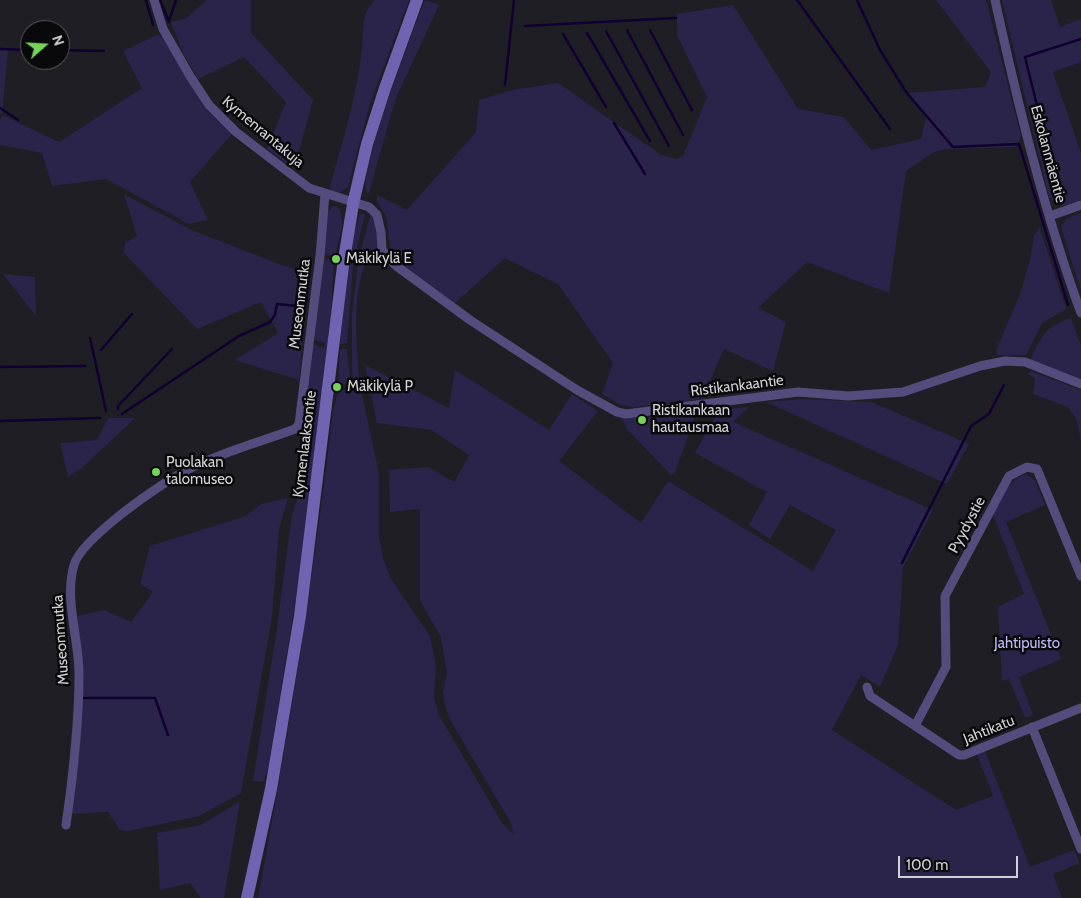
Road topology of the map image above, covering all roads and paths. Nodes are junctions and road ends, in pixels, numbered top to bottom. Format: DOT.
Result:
graph roads {
  1 [pos="154,0"];
  2 [pos="417,0"];
  3 [pos="995,0"];
  4 [pos="325,194"];
  5 [pos="353,204"];
  6 [pos="1081,205"];
  7 [pos="1050,216"];
  8 [pos="1081,313"];
  9 [pos="1081,384"];
  10 [pos="1081,576"];
  11 [pos="866,687"];
  12 [pos="1081,708"];
  13 [pos="916,724"];
  14 [pos="1032,727"];
  15 [pos="66,825"];
  16 [pos="1081,849"];
  17 [pos="247,898"];
  1 -- 4 [label="street, Kymenrantakuja"];
  2 -- 5 [label="main road, Kymenlaaksontie"];
  3 -- 7 [label="street, Eskolanmäentie"];
  4 -- 5 [label="street, Kymenrantakuja"];
  4 -- 15 [label="street, Museonmutka"];
  5 -- 9 [label="street, Ristikankaantie"];
  5 -- 17 [label="main road, Kymenlaaksontie"];
  6 -- 7 [label="street"];
  7 -- 8 [label="street, Eskolanmäentie"];
  10 -- 13 [label="street, Pyydystie"];
  11 -- 13 [label="street, Jahtikatu"];
  12 -- 14 [label="street, Jahtikatu"];
  13 -- 14 [label="street, Jahtikatu"];
  14 -- 16 [label="street"];
}
